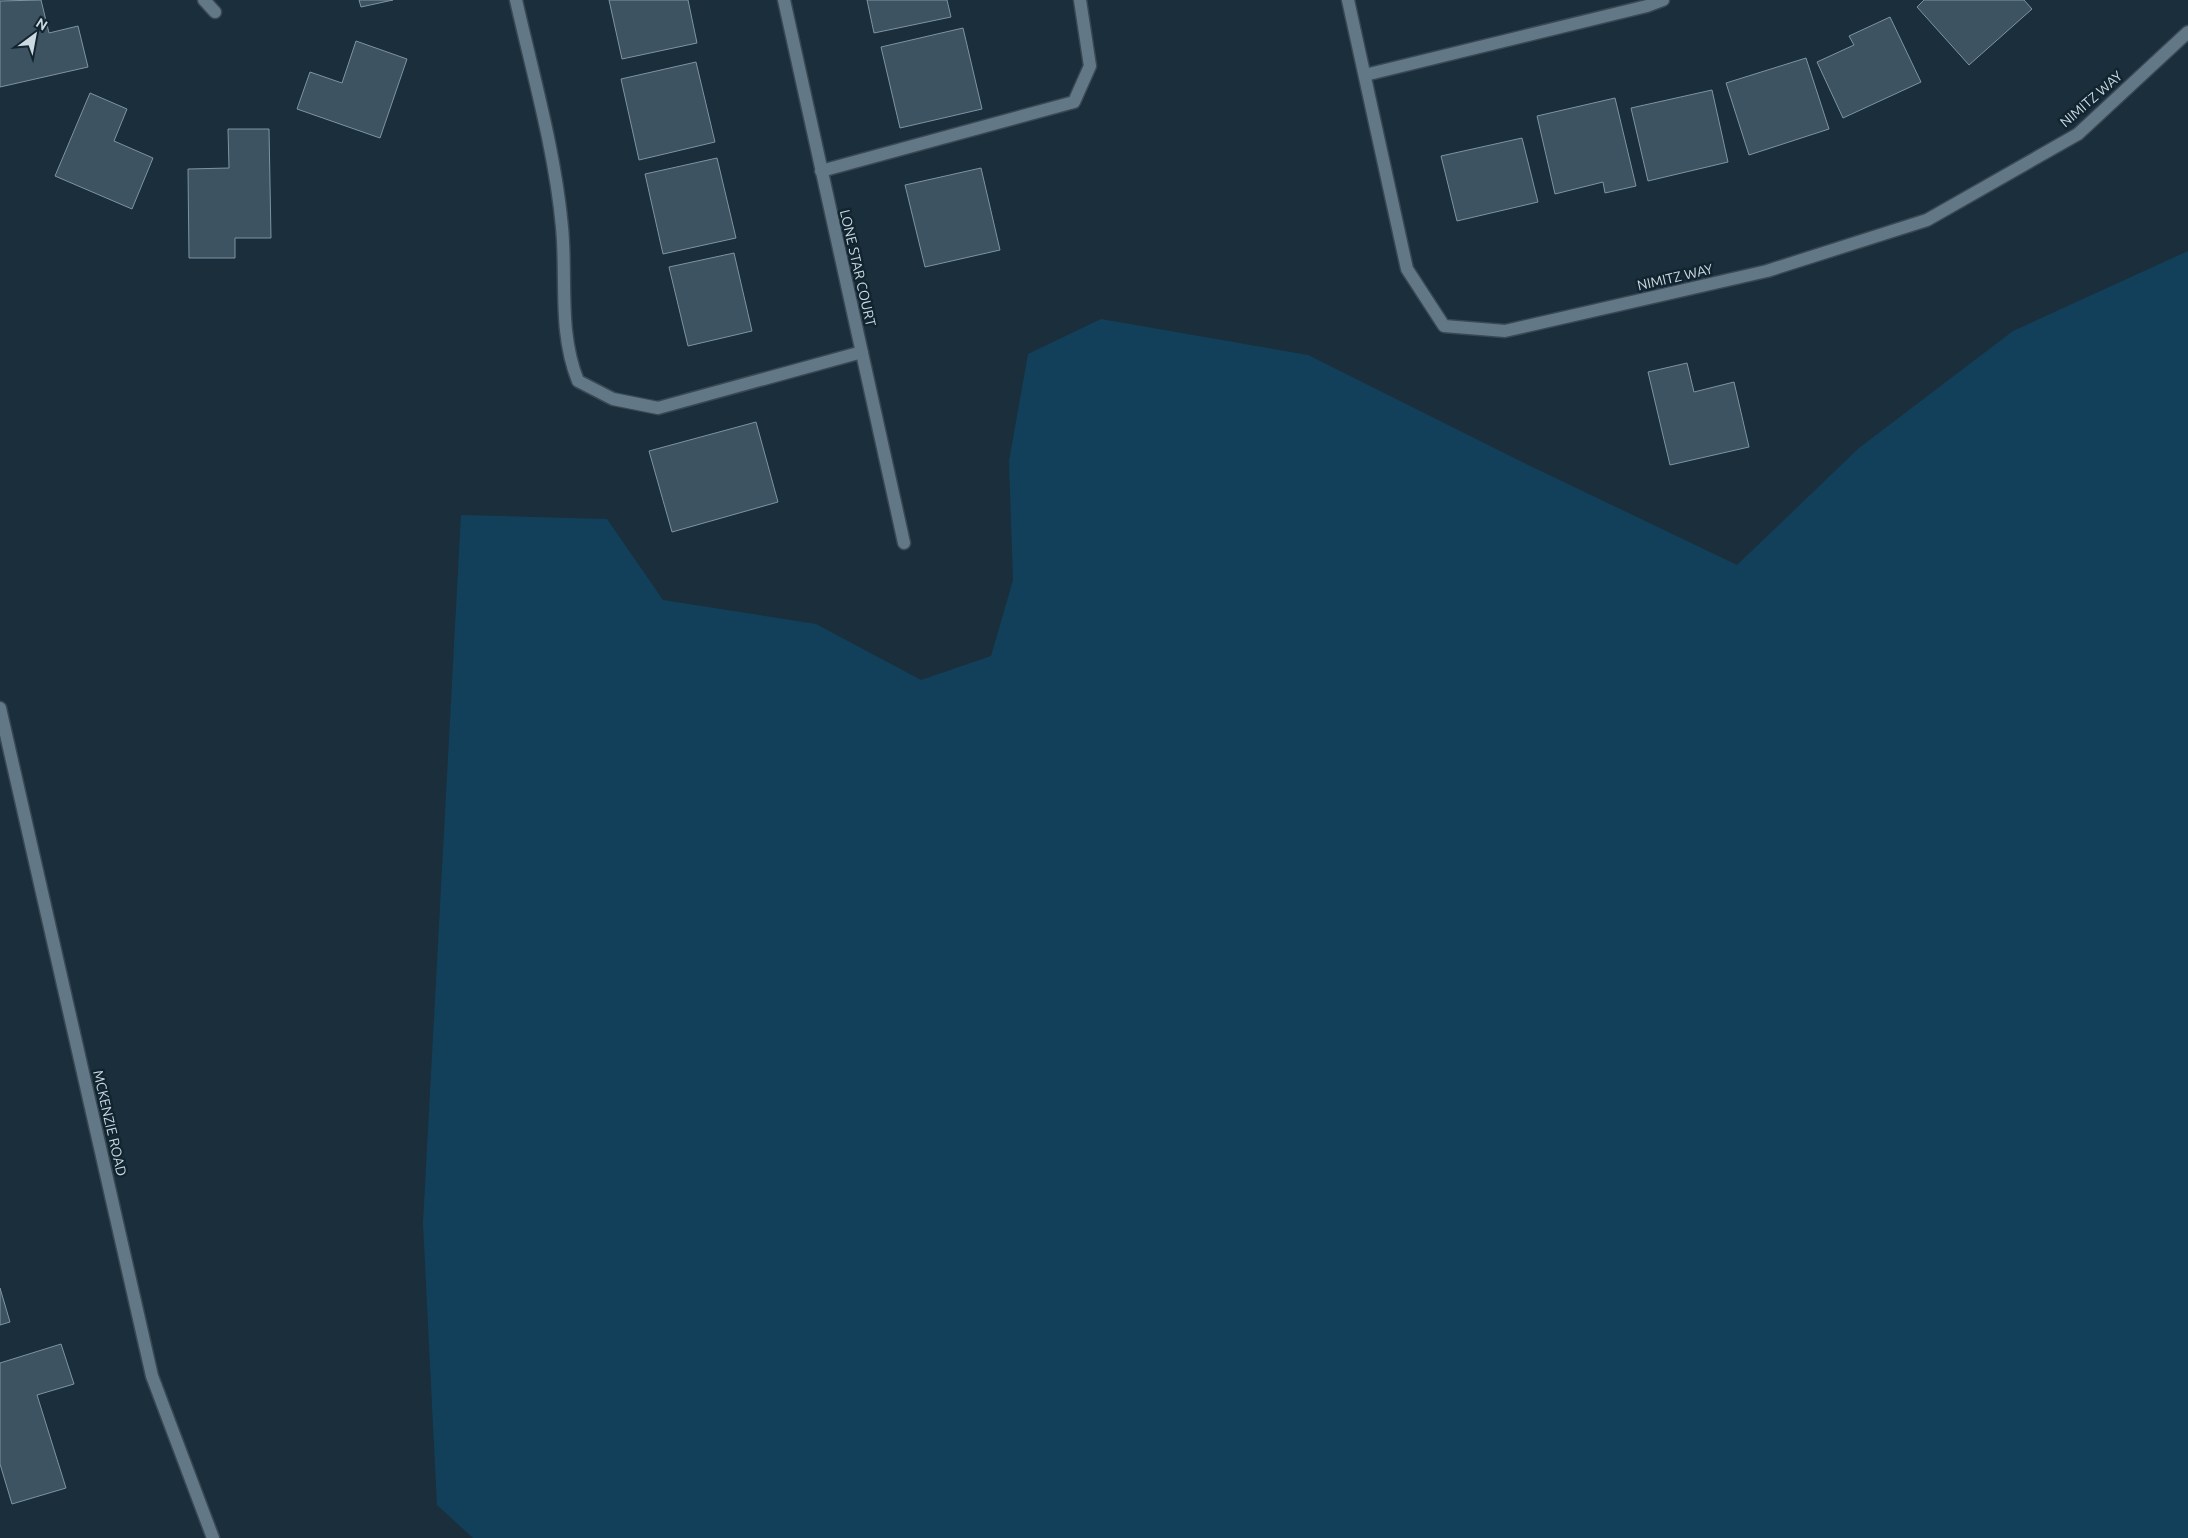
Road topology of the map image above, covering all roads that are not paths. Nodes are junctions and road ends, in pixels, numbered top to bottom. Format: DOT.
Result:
graph roads {
  1 [pos="204,0"];
  2 [pos="516,0"];
  3 [pos="784,0"];
  4 [pos="1080,0"];
  5 [pos="1348,0"];
  6 [pos="1663,0"];
  7 [pos="215,12"];
  8 [pos="2188,32"];
  9 [pos="1365,75"];
  10 [pos="821,170"];
  11 [pos="862,352"];
  12 [pos="904,542"];
  13 [pos="0,708"];
  14 [pos="212,1538"];
  1 -- 7 [label="street"];
  2 -- 11 [label="street"];
  3 -- 10 [label="street, LONE STAR COURT"];
  4 -- 10 [label="street"];
  5 -- 9 [label="street, NIMITZ WAY"];
  6 -- 9 [label="street"];
  8 -- 9 [label="street, NIMITZ WAY"];
  10 -- 11 [label="street, LONE STAR COURT"];
  11 -- 12 [label="street, LONE STAR COURT"];
  13 -- 14 [label="street, MCKENZIE ROAD"];
}
